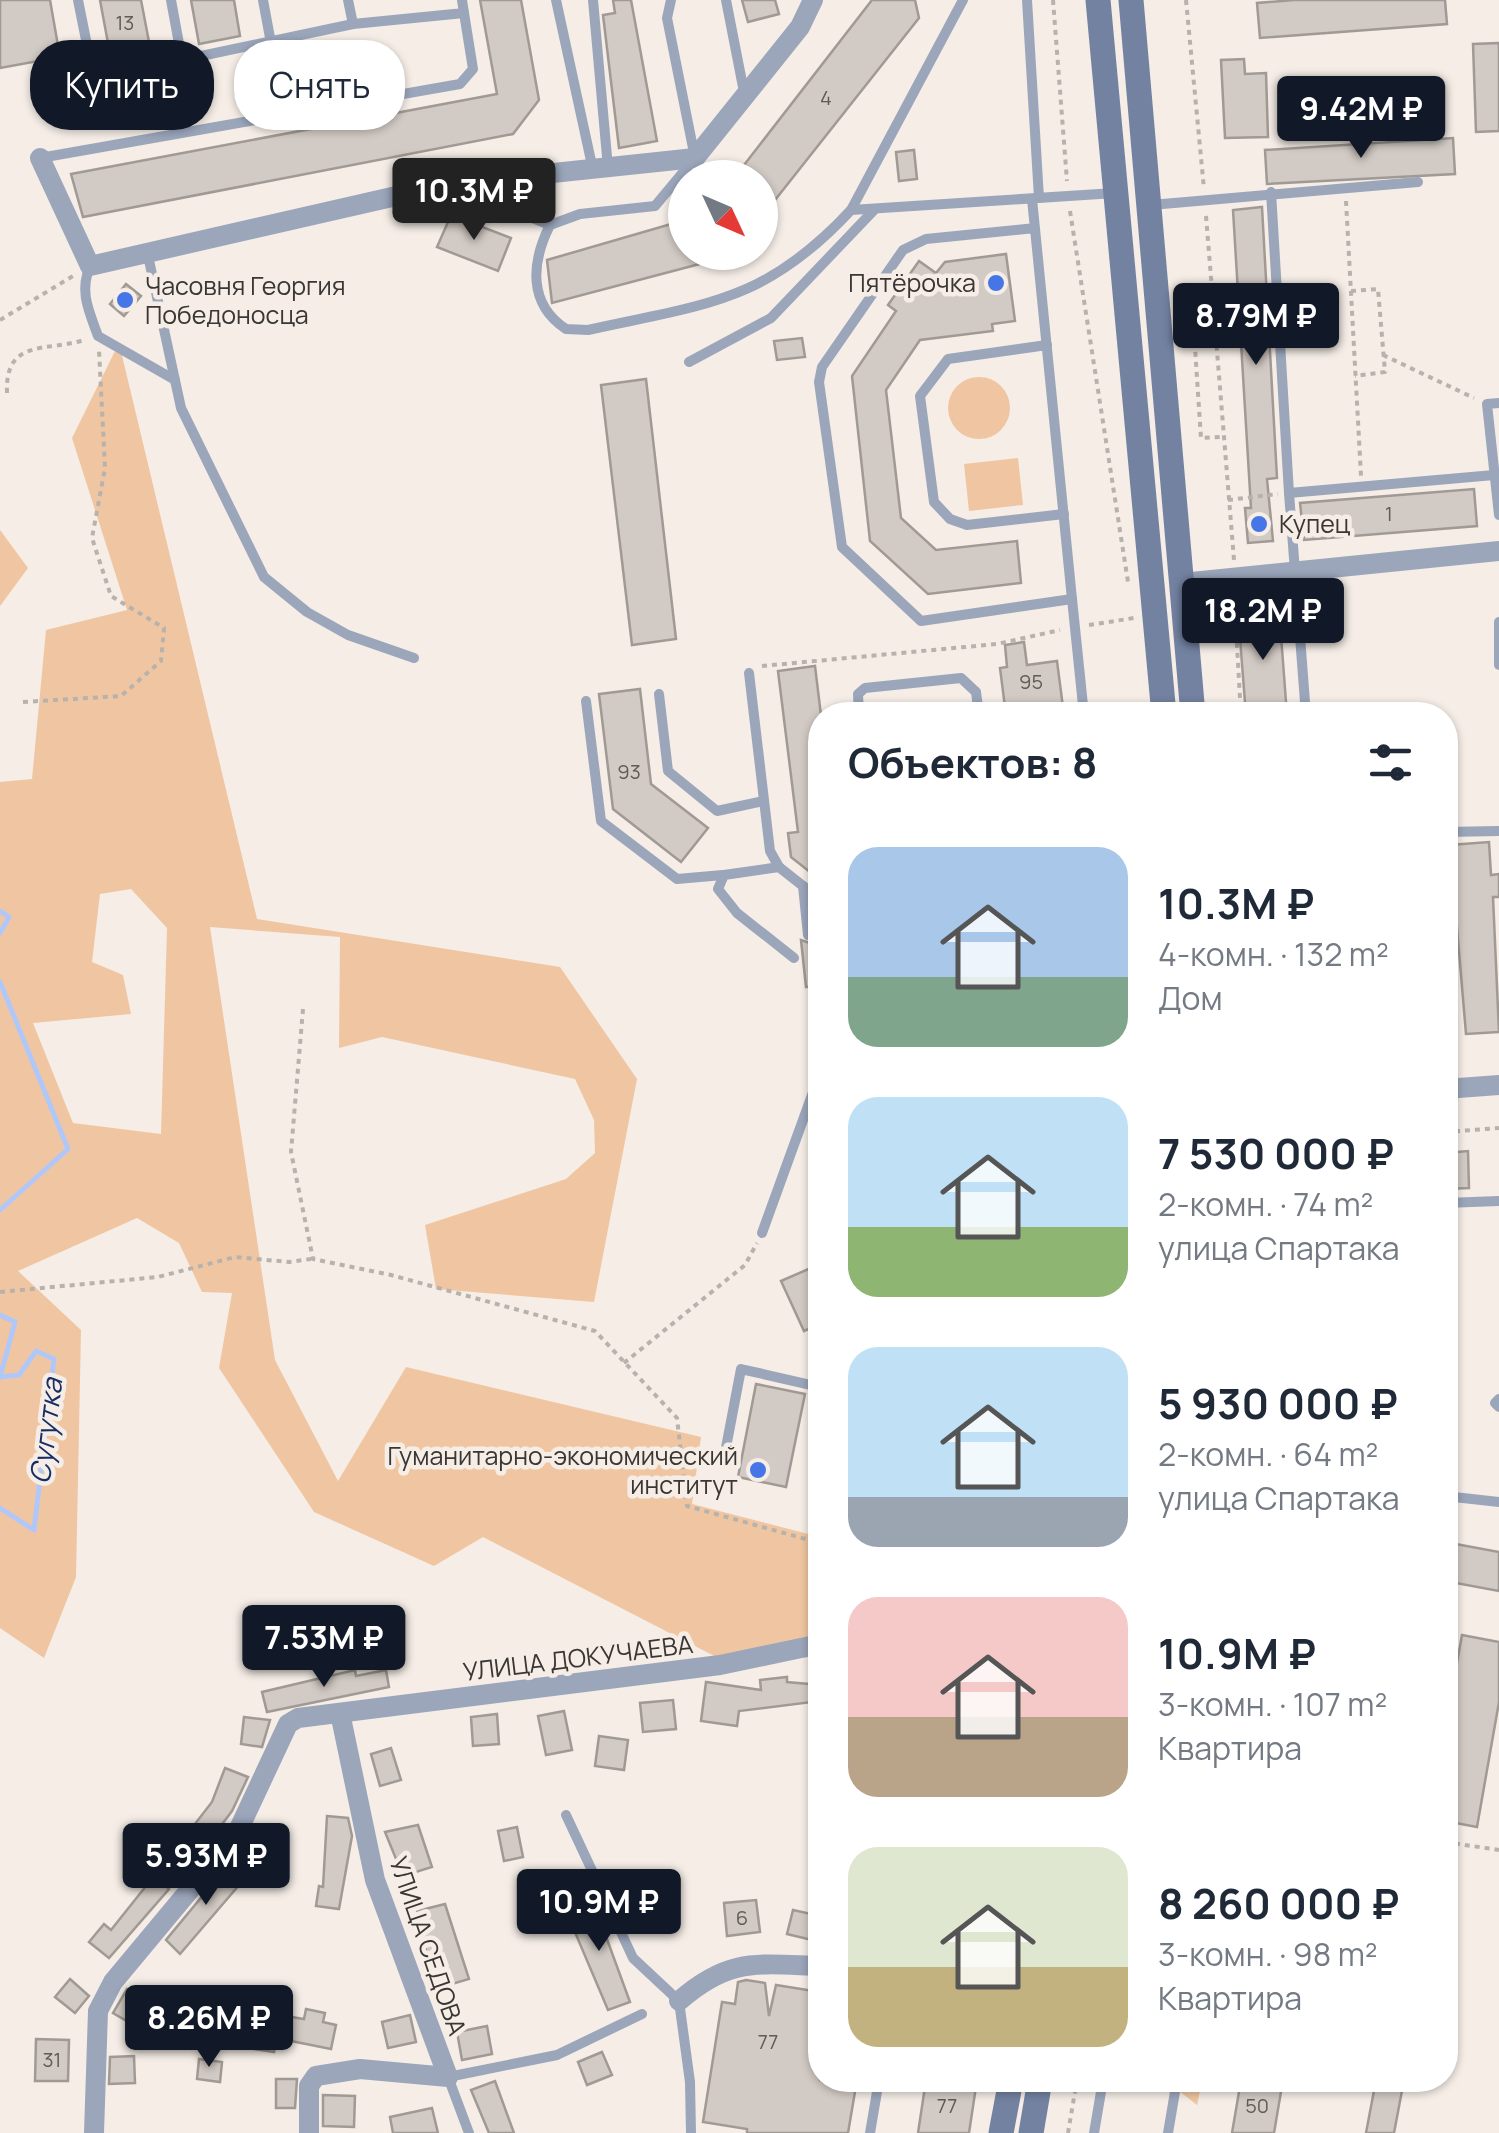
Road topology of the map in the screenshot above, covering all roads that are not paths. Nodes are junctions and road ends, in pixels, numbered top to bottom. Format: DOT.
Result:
graph roads {
  1 [pos="78,0"];
  2 [pos="171,0"];
  3 [pos="263,0"];
  4 [pos="348,0"];
  5 [pos="462,0"];
  6 [pos="556,0"];
  7 [pos="593,0"];
  8 [pos="671,0"];
  9 [pos="726,0"];
  10 [pos="812,0"];
  11 [pos="963,0"];
  12 [pos="1027,0"];
  13 [pos="1098,0"];
  14 [pos="1131,0"];
  15 [pos="464,13"];
  16 [pos="353,24"];
  17 [pos="86,40"];
  18 [pos="178,40"];
  19 [pos="271,40"];
  20 [pos="285,40"];
  21 [pos="744,95"];
  22 [pos="40,158"];
  23 [pos="695,158"];
  24 [pos="601,170"];
  25 [pos="1418,182"];
  26 [pos="448,184"];
  27 [pos="1271,192"];
  28 [pos="1116,193"];
  29 [pos="1036,199"];
  30 [pos="1150,206"];
  31 [pos="876,208"];
  32 [pos="851,210"];
  33 [pos="550,225"];
  34 [pos="1035,228"];
  35 [pos="147,250"];
  36 [pos="90,266"];
  37 [pos="1047,345"];
  38 [pos="689,362"];
  39 [pos="175,380"];
  40 [pos="1493,404"];
  41 [pos="1494,475"];
  42 [pos="1289,493"];
  43 [pos="1064,514"];
  44 [pos="1499,515"];
  45 [pos="1499,551"];
  46 [pos="1298,570"];
  47 [pos="1182,583"];
  48 [pos="1142,589"];
  49 [pos="1072,599"];
  50 [pos="1499,622"];
  51 [pos="414,658"];
  52 [pos="1499,666"];
  53 [pos="749,673"];
  54 [pos="659,694"];
  55 [pos="586,701"];
  56 [pos="858,702"];
  57 [pos="977,702"];
  58 [pos="1083,702"];
  59 [pos="1162,702"];
  60 [pos="1192,702"];
  61 [pos="1305,702"];
  62 [pos="764,801"];
  63 [pos="1499,831"];
  64 [pos="1458,832"];
  65 [pos="779,867"];
  66 [pos="724,875"];
  67 [pos="804,886"];
  68 [pos="808,889"];
  69 [pos="808,935"];
  70 [pos="794,958"];
  71 [pos="1499,1085"];
  72 [pos="1458,1088"];
  73 [pos="808,1107"];
  74 [pos="1499,1201"];
  75 [pos="1458,1203"];
  76 [pos="762,1233"];
  77 [pos="808,1383"];
  78 [pos="724,1458"];
  79 [pos="1458,1497"];
  80 [pos="1499,1502"];
  81 [pos="808,1647"];
  82 [pos="340,1712"];
  83 [pos="566,1815"];
  84 [pos="808,1966"];
  85 [pos="679,2000"];
  86 [pos="642,2014"];
  87 [pos="448,2077"];
  88 [pos="876,2092"];
  89 [pos="1008,2092"];
  90 [pos="1038,2092"];
  91 [pos="1101,2092"];
  92 [pos="1175,2092"];
  93 [pos="94,2133"];
  94 [pos="308,2133"];
  95 [pos="468,2133"];
  96 [pos="691,2133"];
  97 [pos="870,2133"];
  98 [pos="1001,2133"];
  99 [pos="1031,2133"];
  100 [pos="1094,2133"];
  101 [pos="1168,2133"];
  1 -- 17 [label="lane"];
  2 -- 18 [label="lane"];
  3 -- 19 [label="lane"];
  4 -- 16 [label="lane"];
  5 -- 15 [label="lane"];
  6 -- 24 [label="lane"];
  7 -- 24 [label="lane"];
  8 -- 23 [label="lane"];
  9 -- 21 [label="lane"];
  10 -- 21 [label="street"];
  11 -- 32 [label="lane"];
  12 -- 29 [label="lane"];
  13 -- 28 [label="main road"];
  14 -- 30 [label="main road"];
  15 -- 16 [label="lane"];
  15 -- 22 [label="lane"];
  16 -- 20 [label="lane"];
  21 -- 23 [label="street"];
  22 -- 36 [label="street"];
  23 -- 24 [label="street"];
  23 -- 33 [label="lane"];
  24 -- 26 [label="street"];
  25 -- 27 [label="lane"];
  26 -- 33 [label="lane"];
  26 -- 35 [label="street"];
  27 -- 30 [label="lane"];
  27 -- 42 [label="lane"];
  28 -- 29 [label="lane"];
  28 -- 48 [label="main road"];
  29 -- 31 [label="lane"];
  29 -- 34 [label="lane"];
  30 -- 47 [label="main road"];
  31 -- 32 [label="lane"];
  31 -- 38 [label="lane"];
  32 -- 33 [label="lane"];
  34 -- 37 [label="lane"];
  34 -- 49 [label="lane"];
  35 -- 36 [label="street"];
  35 -- 39 [label="lane"];
  36 -- 39 [label="lane"];
  37 -- 43 [label="lane"];
  37 -- 43 [label="lane"];
  39 -- 51 [label="lane"];
  40 -- 41 [label="lane"];
  41 -- 42 [label="lane"];
  41 -- 44 [label="lane"];
  42 -- 46 [label="lane"];
  43 -- 49 [label="lane"];
  45 -- 46 [label="street"];
  46 -- 47 [label="street"];
  46 -- 61 [label="lane"];
  47 -- 48 [label="main road"];
  47 -- 60 [label="main road"];
  48 -- 59 [label="main road"];
  49 -- 58 [label="lane"];
  50 -- 52 [label="lane"];
  53 -- 62 [label="lane"];
  54 -- 62 [label="lane"];
  55 -- 66 [label="lane"];
  56 -- 57 [label="lane"];
  62 -- 65 [label="lane"];
  63 -- 64 [label="lane"];
  65 -- 66 [label="lane"];
  65 -- 67 [label="lane"];
  66 -- 70 [label="lane"];
  67 -- 68 [label="lane"];
  67 -- 69 [label="lane"];
  71 -- 72 [label="street"];
  73 -- 76 [label="lane"];
  74 -- 75 [label="lane"];
  77 -- 78 [label="lane"];
  79 -- 80 [label="lane"];
  81 -- 82 [label="street, УЛИЦА ДОКУЧАЕВА"];
  82 -- 87 [label="street, УЛИЦА СЕДОВА"];
  82 -- 93 [label="street, УЛИЦА ДОКУЧАЕВА"];
  83 -- 85 [label="lane"];
  84 -- 85 [label="street"];
  85 -- 96 [label="lane"];
  86 -- 87 [label="lane"];
  87 -- 94 [label="street"];
  87 -- 95 [label="lane, УЛИЦА СЕДОВА"];
  88 -- 97 [label="lane"];
  89 -- 98 [label="main road"];
  90 -- 99 [label="main road"];
  91 -- 100 [label="lane"];
  92 -- 101 [label="lane"];
}
